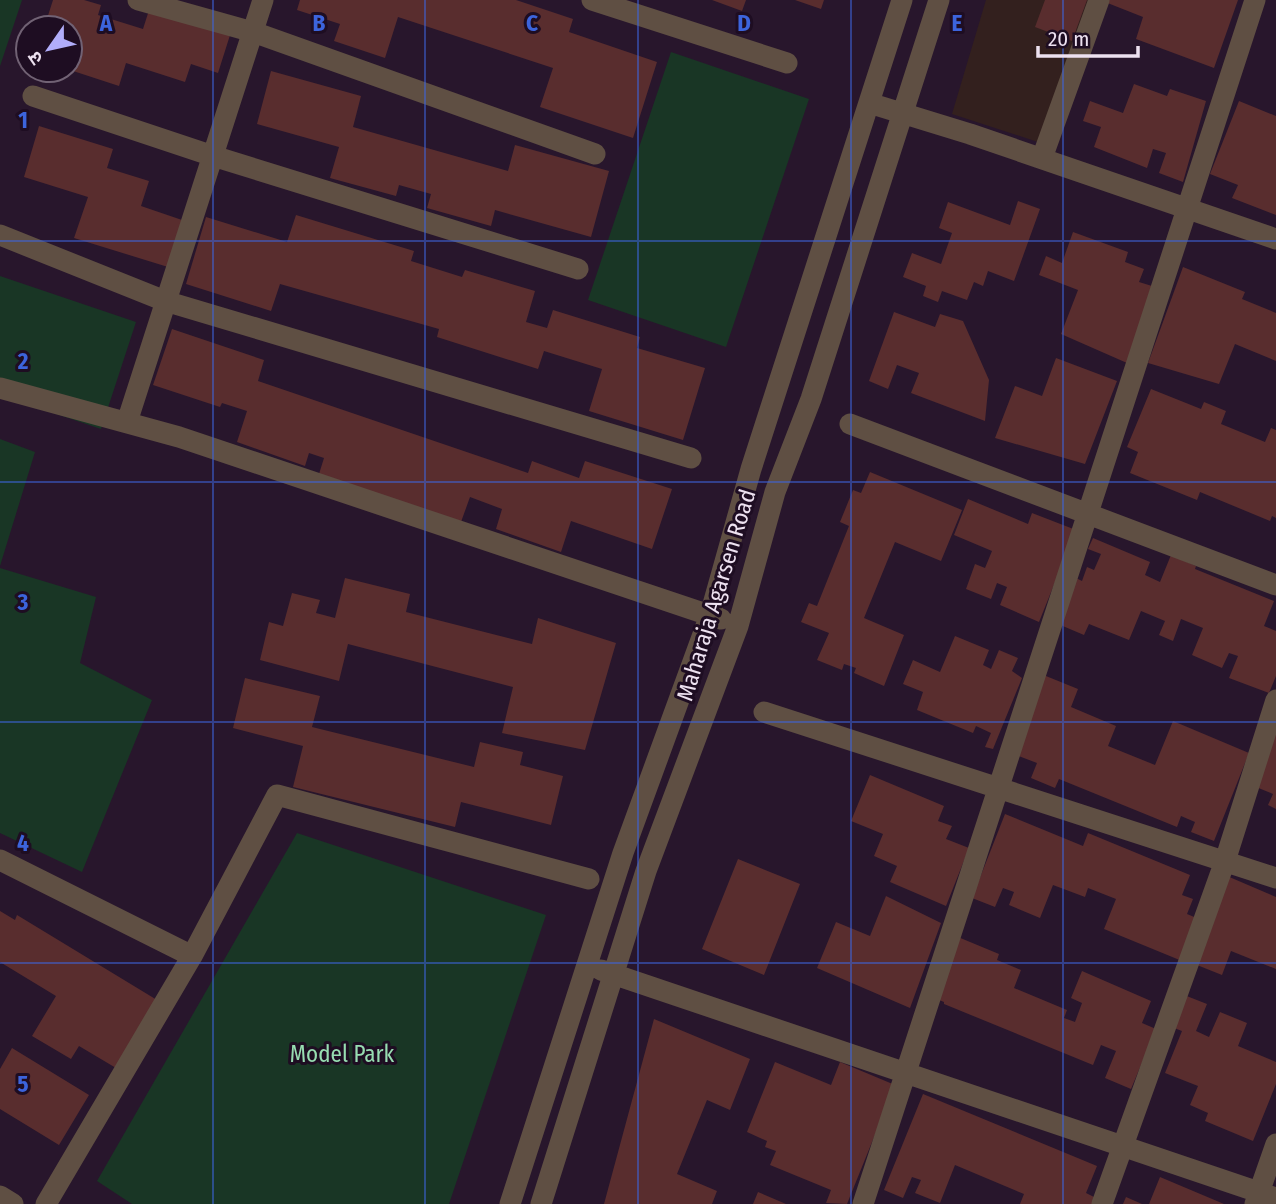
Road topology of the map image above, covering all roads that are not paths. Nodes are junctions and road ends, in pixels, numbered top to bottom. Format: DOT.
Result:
graph roads {
  1 [pos="138,0"];
  2 [pos="262,0"];
  3 [pos="592,0"];
  4 [pos="902,0"];
  5 [pos="939,0"];
  6 [pos="1099,0"];
  7 [pos="1255,0"];
  8 [pos="253,32"];
  9 [pos="787,63"];
  10 [pos="33,96"];
  11 [pos="869,103"];
  12 [pos="905,113"];
  13 [pos="595,154"];
  14 [pos="213,156"];
  15 [pos="1042,158"];
  16 [pos="1187,208"];
  17 [pos="0,235"];
  18 [pos="1276,239"];
  19 [pos="578,269"];
  20 [pos="165,301"];
  21 [pos="0,388"];
  22 [pos="127,422"];
  23 [pos="850,424"];
  24 [pos="691,458"];
  25 [pos="1088,512"];
  26 [pos="1276,585"];
  27 [pos="710,615"];
  28 [pos="738,625"];
  29 [pos="1276,700"];
  30 [pos="764,712"];
  31 [pos="999,788"];
  32 [pos="0,860"];
  33 [pos="1225,861"];
  34 [pos="1276,878"];
  35 [pos="589,879"];
  36 [pos="192,957"];
  37 [pos="588,966"];
  38 [pos="612,974"];
  39 [pos="906,1073"];
  40 [pos="1276,1144"];
  41 [pos="1120,1146"];
  42 [pos="0,1196"];
  43 [pos="1263,1198"];
  44 [pos="13,1204"];
  45 [pos="46,1204"];
  46 [pos="510,1204"];
  47 [pos="541,1204"];
  48 [pos="863,1204"];
  49 [pos="1102,1204"];
  1 -- 8 [label="street"];
  2 -- 8 [label="street"];
  3 -- 9 [label="street"];
  4 -- 11 [label="street, Maharaja Agarsen Road"];
  5 -- 12 [label="street, Maharaja Agarsen Road"];
  6 -- 15 [label="street"];
  7 -- 16 [label="street"];
  8 -- 13 [label="street"];
  8 -- 14 [label="street"];
  10 -- 14 [label="street"];
  11 -- 12 [label="street"];
  11 -- 27 [label="street, Maharaja Agarsen Road"];
  12 -- 15 [label="street"];
  12 -- 28 [label="street, Maharaja Agarsen Road"];
  14 -- 19 [label="street"];
  14 -- 20 [label="street"];
  15 -- 16 [label="street"];
  16 -- 18 [label="street"];
  16 -- 25 [label="street"];
  17 -- 20 [label="street"];
  20 -- 22 [label="street"];
  20 -- 24 [label="street"];
  21 -- 22 [label="street"];
  22 -- 27 [label="street"];
  23 -- 25 [label="street"];
  25 -- 26 [label="street"];
  25 -- 31 [label="street"];
  27 -- 28 [label="street"];
  27 -- 37 [label="street, Maharaja Agarsen Road"];
  28 -- 38 [label="street, Maharaja Agarsen Road"];
  29 -- 33 [label="street"];
  30 -- 31 [label="street"];
  31 -- 33 [label="street"];
  31 -- 39 [label="street"];
  32 -- 36 [label="street"];
  33 -- 34 [label="street"];
  33 -- 41 [label="street"];
  35 -- 36 [label="street"];
  36 -- 45 [label="street"];
  37 -- 38 [label="street"];
  37 -- 46 [label="street, Maharaja Agarsen Road"];
  38 -- 39 [label="street"];
  38 -- 47 [label="street, Maharaja Agarsen Road"];
  39 -- 41 [label="street"];
  39 -- 48 [label="street"];
  40 -- 43 [label="street"];
  41 -- 43 [label="street"];
  41 -- 49 [label="street"];
  42 -- 44 [label="street"];
}
